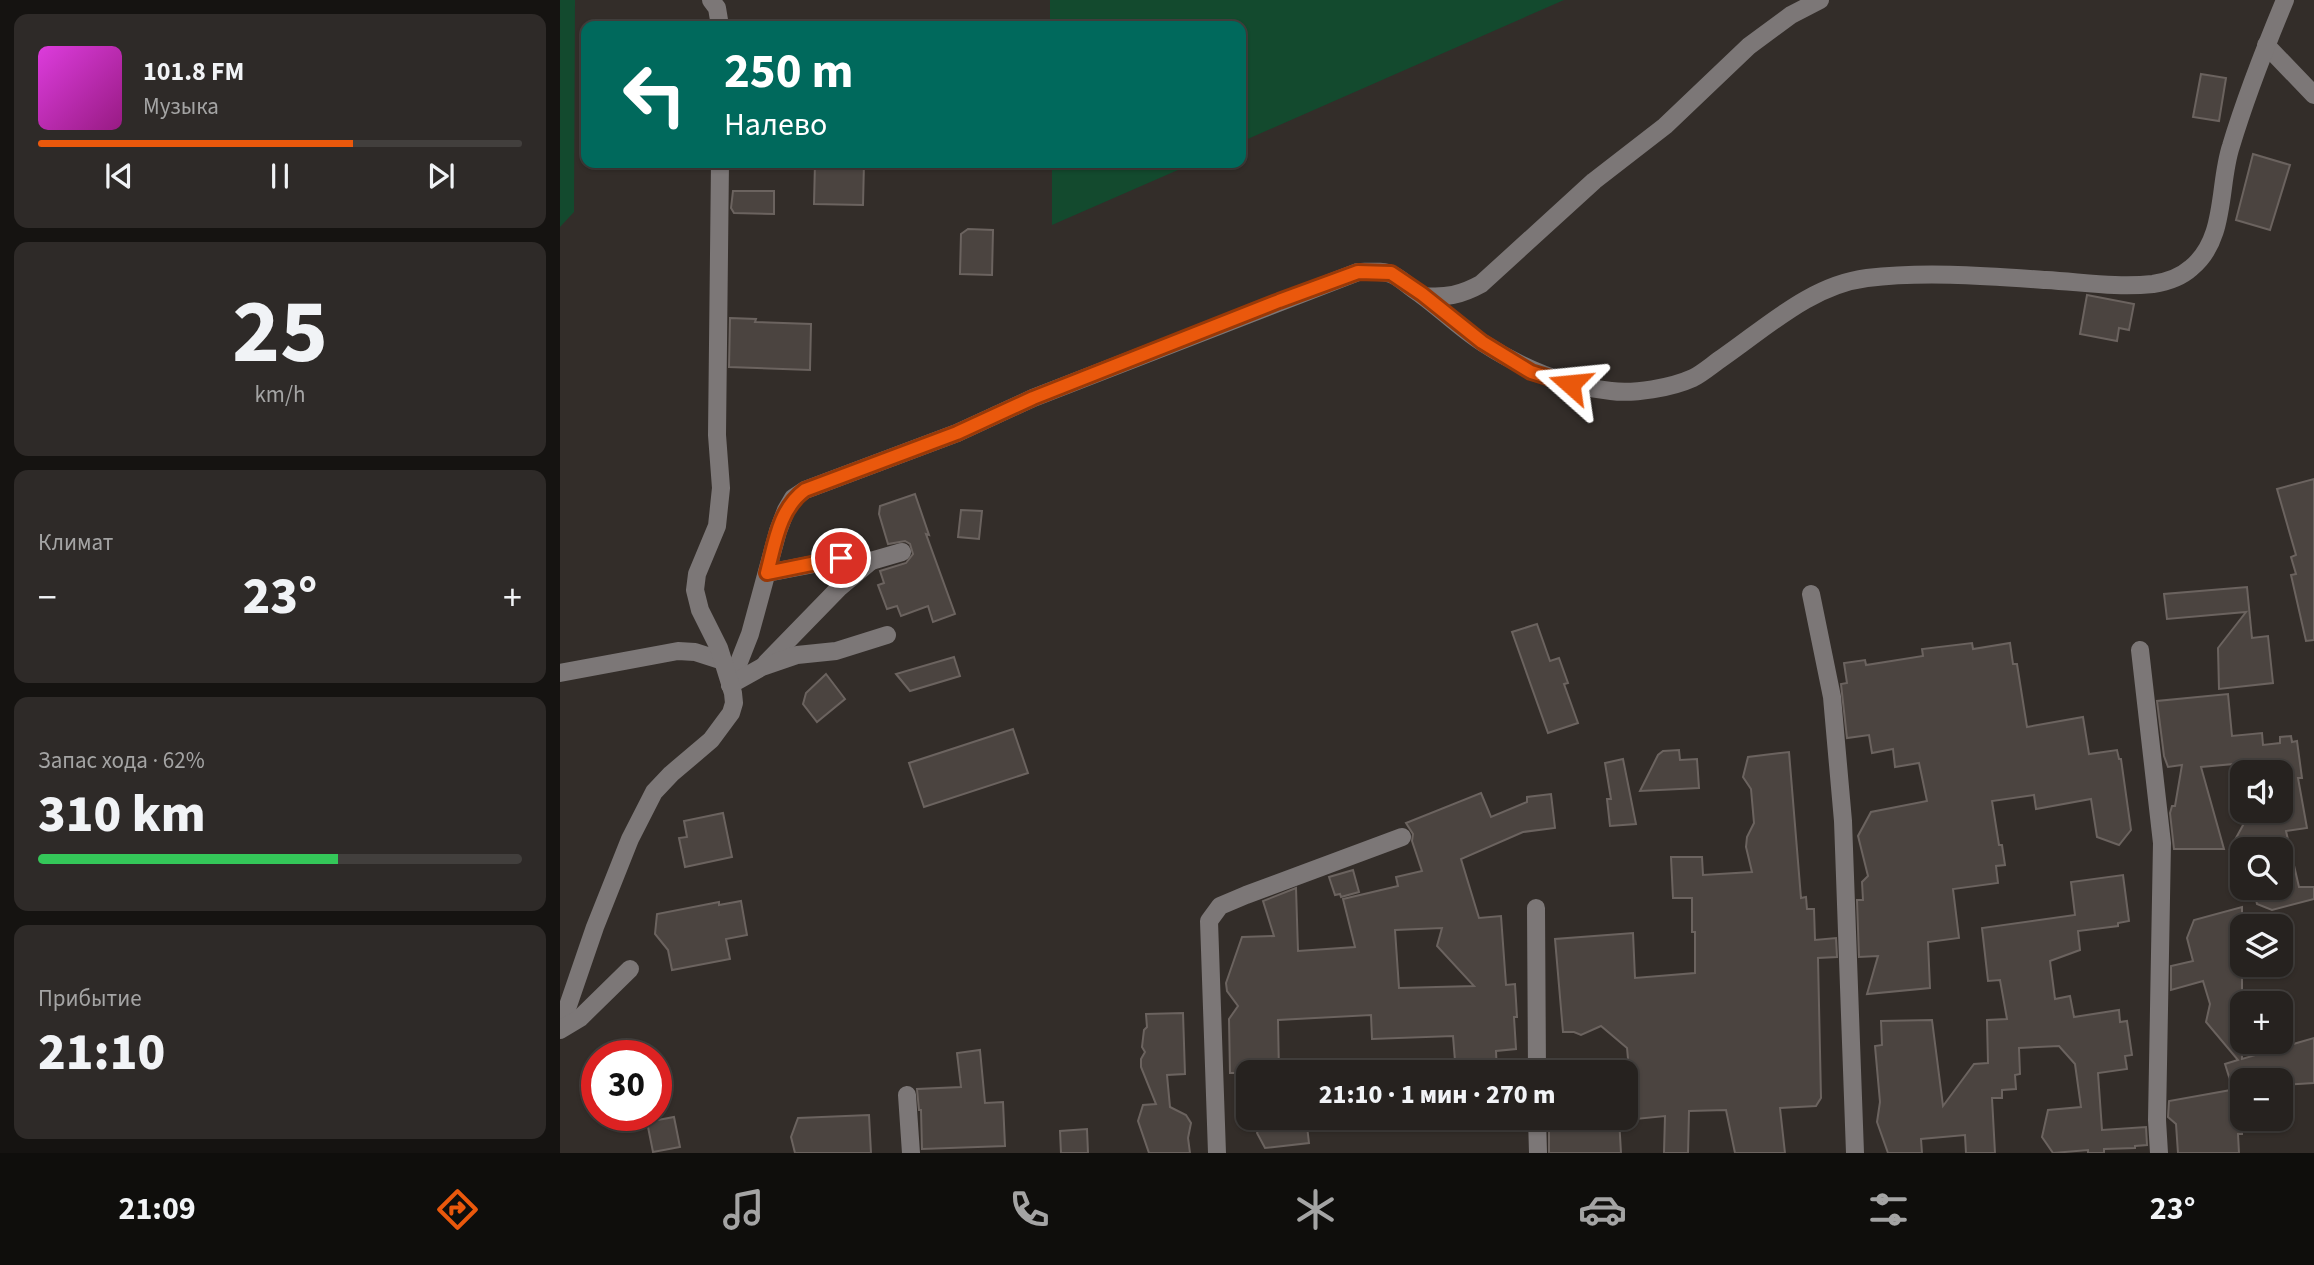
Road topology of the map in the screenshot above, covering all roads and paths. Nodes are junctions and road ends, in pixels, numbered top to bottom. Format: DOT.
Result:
graph roads {
  1 [pos="710,0"];
  2 [pos="1819,0"];
  3 [pos="2285,0"];
  4 [pos="719,21"];
  5 [pos="2266,45"];
  6 [pos="2314,95"];
  7 [pos="720,168"];
  8 [pos="1423,296"];
  9 [pos="902,552"];
  10 [pos="872,561"];
  11 [pos="767,573"];
  12 [pos="1811,594"];
  13 [pos="887,635"];
  14 [pos="2140,650"];
  15 [pos="723,661"];
  16 [pos="762,667"];
  17 [pos="560,673"];
  18 [pos="730,685"];
  19 [pos="1402,838"];
  20 [pos="1536,908"];
  21 [pos="630,969"];
  22 [pos="560,1030"];
  23 [pos="1537,1060"];
  24 [pos="907,1095"];
  25 [pos="1537,1130"];
  26 [pos="911,1153"];
  27 [pos="1217,1153"];
  28 [pos="1538,1153"];
  29 [pos="1855,1153"];
  30 [pos="2160,1153"];
  1 -- 4 [label="street"];
  2 -- 8 [label="street"];
  3 -- 5 [label="street"];
  5 -- 6 [label="street"];
  5 -- 8 [label="street"];
  7 -- 15 [label="street"];
  8 -- 11 [label="street"];
  9 -- 10 [label="street"];
  10 -- 11 [label="street"];
  10 -- 16 [label="street"];
  11 -- 18 [label="street"];
  12 -- 29 [label="street"];
  13 -- 16 [label="street"];
  14 -- 30 [label="street"];
  15 -- 17 [label="street"];
  15 -- 18 [label="street"];
  16 -- 18 [label="street"];
  18 -- 22 [label="street"];
  19 -- 27 [label="street"];
  20 -- 23 [label="street"];
  21 -- 22 [label="street"];
  24 -- 26 [label="street"];
  25 -- 28 [label="street"];
}
